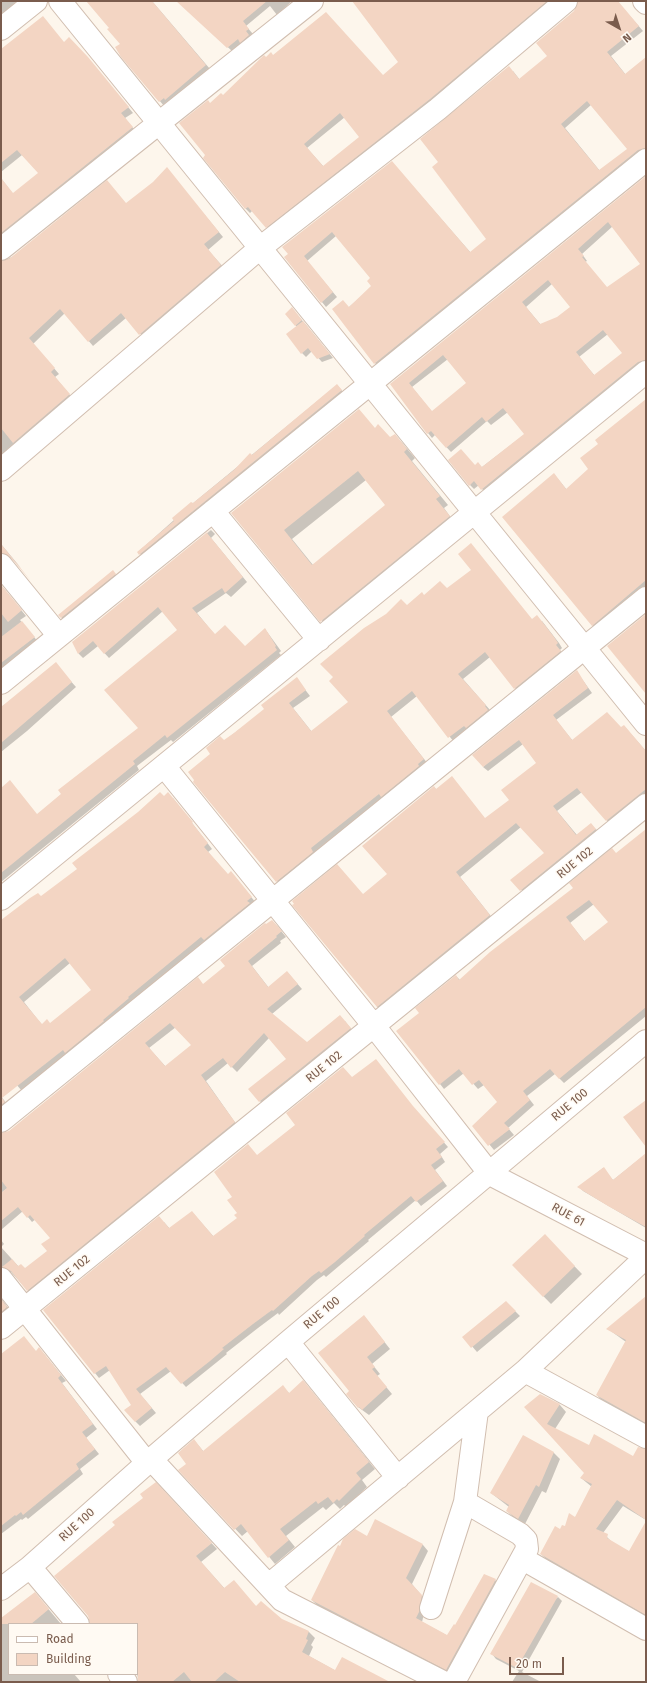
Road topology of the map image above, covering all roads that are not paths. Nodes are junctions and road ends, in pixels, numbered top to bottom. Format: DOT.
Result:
graph roads {
  1 [pos="36,1"];
  2 [pos="60,1"];
  3 [pos="312,1"];
  4 [pos="566,1"];
  5 [pos="1,29"];
  6 [pos="160,124"];
  7 [pos="646,160"];
  8 [pos="260,248"];
  9 [pos="1,250"];
  10 [pos="646,372"];
  11 [pos="370,383"];
  12 [pos="1,470"];
  13 [pos="213,510"];
  14 [pos="475,512"];
  15 [pos="1,565"];
  16 [pos="646,598"];
  17 [pos="59,636"];
  18 [pos="319,640"];
  19 [pos="585,648"];
  20 [pos="1,683"];
  21 [pos="646,724"];
  22 [pos="164,766"];
  23 [pos="646,805"];
  24 [pos="1,899"];
  25 [pos="273,901"];
  26 [pos="374,1026"];
  27 [pos="646,1040"];
  28 [pos="1,1121"];
  29 [pos="490,1174"];
  30 [pos="646,1256"];
  31 [pos="1,1279"];
  32 [pos="25,1309"];
  33 [pos="1,1328"];
  34 [pos="288,1342"];
  35 [pos="525,1371"];
  36 [pos="477,1411"];
  37 [pos="646,1437"];
  38 [pos="149,1461"];
  39 [pos="398,1478"];
  40 [pos="465,1502"];
  41 [pos="523,1559"];
  42 [pos="30,1567"];
  43 [pos="269,1585"];
  44 [pos="1,1589"];
  45 [pos="431,1608"];
  46 [pos="77,1623"];
  47 [pos="646,1629"];
  48 [pos="443,1682"];
  49 [pos="454,1682"];
  1 -- 5 [label="street"];
  2 -- 6 [label="street"];
  3 -- 6 [label="street"];
  4 -- 8 [label="street"];
  6 -- 8 [label="street"];
  6 -- 9 [label="street"];
  7 -- 11 [label="street"];
  8 -- 11 [label="street"];
  8 -- 12 [label="street"];
  10 -- 14 [label="street"];
  11 -- 13 [label="street"];
  11 -- 14 [label="street"];
  13 -- 17 [label="street"];
  13 -- 18 [label="street"];
  14 -- 18 [label="street"];
  14 -- 19 [label="street"];
  15 -- 17 [label="street"];
  16 -- 19 [label="street"];
  17 -- 20 [label="street"];
  18 -- 22 [label="street"];
  19 -- 21 [label="street"];
  19 -- 25 [label="street"];
  22 -- 24 [label="street"];
  22 -- 25 [label="street"];
  23 -- 26 [label="street, RUE 102"];
  25 -- 26 [label="street"];
  25 -- 28 [label="street"];
  26 -- 29 [label="street"];
  26 -- 32 [label="street, RUE 102"];
  27 -- 29 [label="street, RUE 100"];
  29 -- 30 [label="street, RUE 61"];
  29 -- 34 [label="street, RUE 100"];
  30 -- 35 [label="street"];
  31 -- 32 [label="street"];
  32 -- 33 [label="street, RUE 102"];
  32 -- 38 [label="street"];
  34 -- 38 [label="street, RUE 100"];
  34 -- 39 [label="street"];
  35 -- 36 [label="street"];
  35 -- 37 [label="street"];
  36 -- 39 [label="street"];
  36 -- 40 [label="street"];
  38 -- 42 [label="street, RUE 100"];
  38 -- 43 [label="street"];
  39 -- 43 [label="street"];
  40 -- 41 [label="street"];
  40 -- 45 [label="street"];
  41 -- 47 [label="street"];
  41 -- 49 [label="street"];
  42 -- 44 [label="street, RUE 100"];
  42 -- 46 [label="street"];
  43 -- 48 [label="street"];
}
